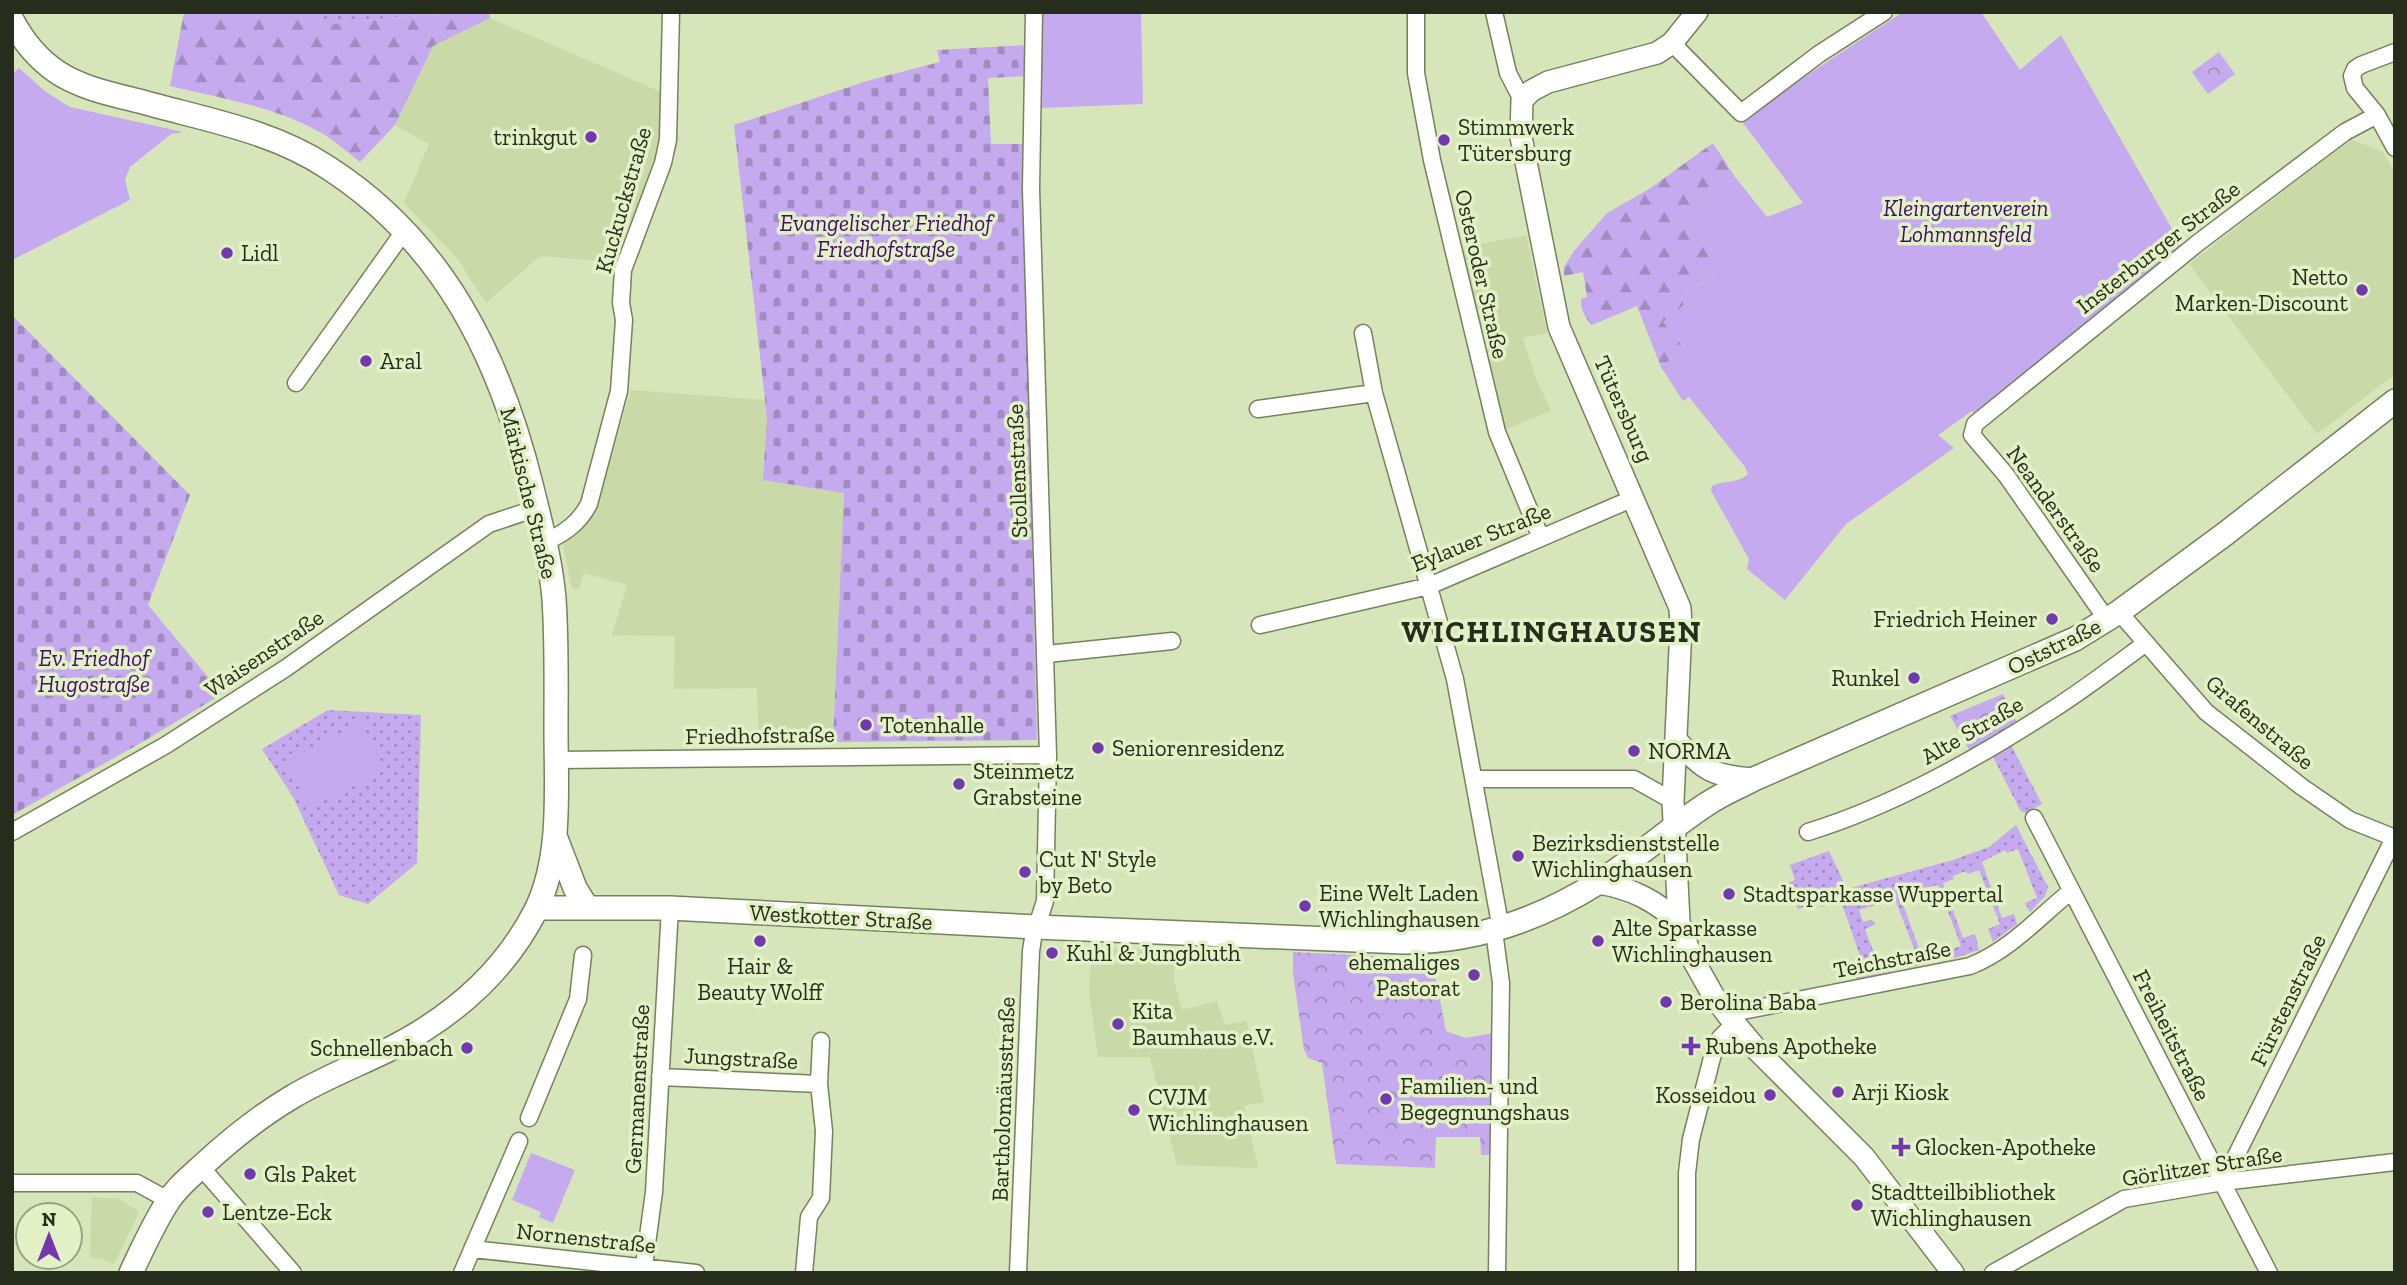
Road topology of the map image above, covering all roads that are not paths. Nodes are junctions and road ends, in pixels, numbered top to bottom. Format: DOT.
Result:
graph roads {
  1 [pos="671,12"];
  2 [pos="1034,12"];
  3 [pos="1416,12"];
  4 [pos="1494,12"];
  5 [pos="1697,12"];
  6 [pos="1884,12"];
  7 [pos="12,20"];
  8 [pos="1672,43"];
  9 [pos="2395,52"];
  10 [pos="1522,100"];
  11 [pos="2377,115"];
  12 [pos="2395,148"];
  13 [pos="405,230"];
  14 [pos="1363,332"];
  15 [pos="296,383"];
  16 [pos="1374,393"];
  17 [pos="2395,401"];
  18 [pos="1258,408"];
  19 [pos="1975,424"];
  20 [pos="1634,498"];
  21 [pos="537,508"];
  22 [pos="1541,538"];
  23 [pos="545,542"];
  24 [pos="1429,586"];
  25 [pos="2113,616"];
  26 [pos="1260,625"];
  27 [pos="1172,641"];
  28 [pos="2146,643"];
  29 [pos="1047,654"];
  30 [pos="1676,740"];
  31 [pos="1048,755"];
  32 [pos="556,760"];
  33 [pos="1474,779"];
  34 [pos="1754,779"];
  35 [pos="1673,801"];
  36 [pos="2034,818"];
  37 [pos="1675,827"];
  38 [pos="12,832"];
  39 [pos="1808,832"];
  40 [pos="554,834"];
  41 [pos="2394,838"];
  42 [pos="1598,883"];
  43 [pos="2071,891"];
  44 [pos="586,906"];
  45 [pos="537,908"];
  46 [pos="670,908"];
  47 [pos="1679,922"];
  48 [pos="1036,927"];
  49 [pos="1497,930"];
  50 [pos="583,955"];
  51 [pos="1731,1019"];
  52 [pos="821,1041"];
  53 [pos="660,1077"];
  54 [pos="819,1084"];
  55 [pos="529,1118"];
  56 [pos="519,1141"];
  57 [pos="2395,1162"];
  58 [pos="201,1167"];
  59 [pos="2223,1182"];
  60 [pos="12,1183"];
  61 [pos="168,1200"];
  62 [pos="472,1250"];
  63 [pos="644,1270"];
  64 [pos="131,1273"];
  65 [pos="293,1273"];
  66 [pos="462,1273"];
  67 [pos="696,1273"];
  68 [pos="804,1273"];
  69 [pos="1018,1273"];
  70 [pos="1497,1273"];
  71 [pos="1688,1273"];
  72 [pos="1953,1273"];
  73 [pos="1993,1273"];
  74 [pos="2269,1273"];
  1 -- 23 [label="street, Kuckuckstraße"];
  2 -- 29 [label="street, Stollenstraße"];
  3 -- 22 [label="street, Osteroder Straße"];
  4 -- 10 [label="street, Tütersburg"];
  5 -- 8 [label="street"];
  6 -- 8 [label="street"];
  7 -- 13 [label="main road, Märkische Straße"];
  8 -- 10 [label="street"];
  9 -- 11 [label="street"];
  10 -- 20 [label="street, Tütersburg"];
  11 -- 12 [label="street"];
  11 -- 19 [label="street, Insterburger Straße"];
  13 -- 15 [label="street"];
  13 -- 21 [label="main road, Märkische Straße"];
  14 -- 16 [label="street"];
  16 -- 18 [label="street"];
  16 -- 24 [label="street"];
  17 -- 25 [label="main road, Oststraße"];
  19 -- 25 [label="street, Neanderstraße"];
  20 -- 22 [label="street, Eylauer Straße"];
  20 -- 30 [label="street, Tütersburg"];
  21 -- 23 [label="main road, Märkische Straße"];
  21 -- 38 [label="street, Waisenstraße"];
  22 -- 24 [label="street, Eylauer Straße"];
  23 -- 32 [label="main road, Märkische Straße"];
  24 -- 26 [label="street, Eylauer Straße"];
  24 -- 33 [label="street"];
  25 -- 28 [label="street, Grafenstraße"];
  25 -- 34 [label="main road, Oststraße"];
  27 -- 29 [label="street"];
  28 -- 39 [label="street, Alte Straße"];
  28 -- 41 [label="street, Grafenstraße"];
  29 -- 31 [label="street, Stollenstraße"];
  30 -- 34 [label="street"];
  30 -- 35 [label="street, Tütersburg"];
  31 -- 32 [label="street, Friedhofstraße"];
  31 -- 48 [label="street, Stollenstraße"];
  32 -- 40 [label="main road, Märkische Straße"];
  33 -- 35 [label="street"];
  33 -- 49 [label="street"];
  34 -- 37 [label="main road, Oststraße"];
  35 -- 37 [label="street, Tütersburg"];
  36 -- 43 [label="street, Freiheitstraße"];
  37 -- 42 [label="main road, Westkotter Straße"];
  37 -- 47 [label="street, Tütersburg"];
  40 -- 44 [label="main road"];
  40 -- 45 [label="main road, Märkische Straße"];
  41 -- 59 [label="street, Fürstenstraße"];
  42 -- 47 [label="street"];
  42 -- 49 [label="main road, Westkotter Straße"];
  43 -- 51 [label="street, Teichstraße"];
  43 -- 59 [label="street, Freiheitstraße"];
  44 -- 45 [label="main road, Westkotter Straße"];
  44 -- 46 [label="main road, Westkotter Straße"];
  45 -- 58 [label="main road"];
  46 -- 48 [label="main road, Westkotter Straße"];
  46 -- 53 [label="street, Germanenstraße"];
  47 -- 51 [label="street, Tütersburg"];
  48 -- 49 [label="main road, Westkotter Straße"];
  48 -- 69 [label="street, Bartholomäusstraße"];
  49 -- 70 [label="street"];
  50 -- 55 [label="street"];
  51 -- 71 [label="street"];
  51 -- 72 [label="street, Tütersburg"];
  52 -- 54 [label="street, Jungstraße"];
  53 -- 54 [label="street, Jungstraße"];
  53 -- 63 [label="street, Germanenstraße"];
  54 -- 68 [label="street, Jungstraße"];
  56 -- 62 [label="street"];
  57 -- 59 [label="street, Görlitzer Straße"];
  58 -- 61 [label="main road"];
  58 -- 65 [label="street"];
  59 -- 73 [label="street, Görlitzer Straße"];
  59 -- 74 [label="street, Freiheitstraße"];
  60 -- 61 [label="street"];
  61 -- 64 [label="main road"];
  62 -- 63 [label="street, Nornenstraße"];
  62 -- 66 [label="street"];
  63 -- 67 [label="street, Nornenstraße"];
}
